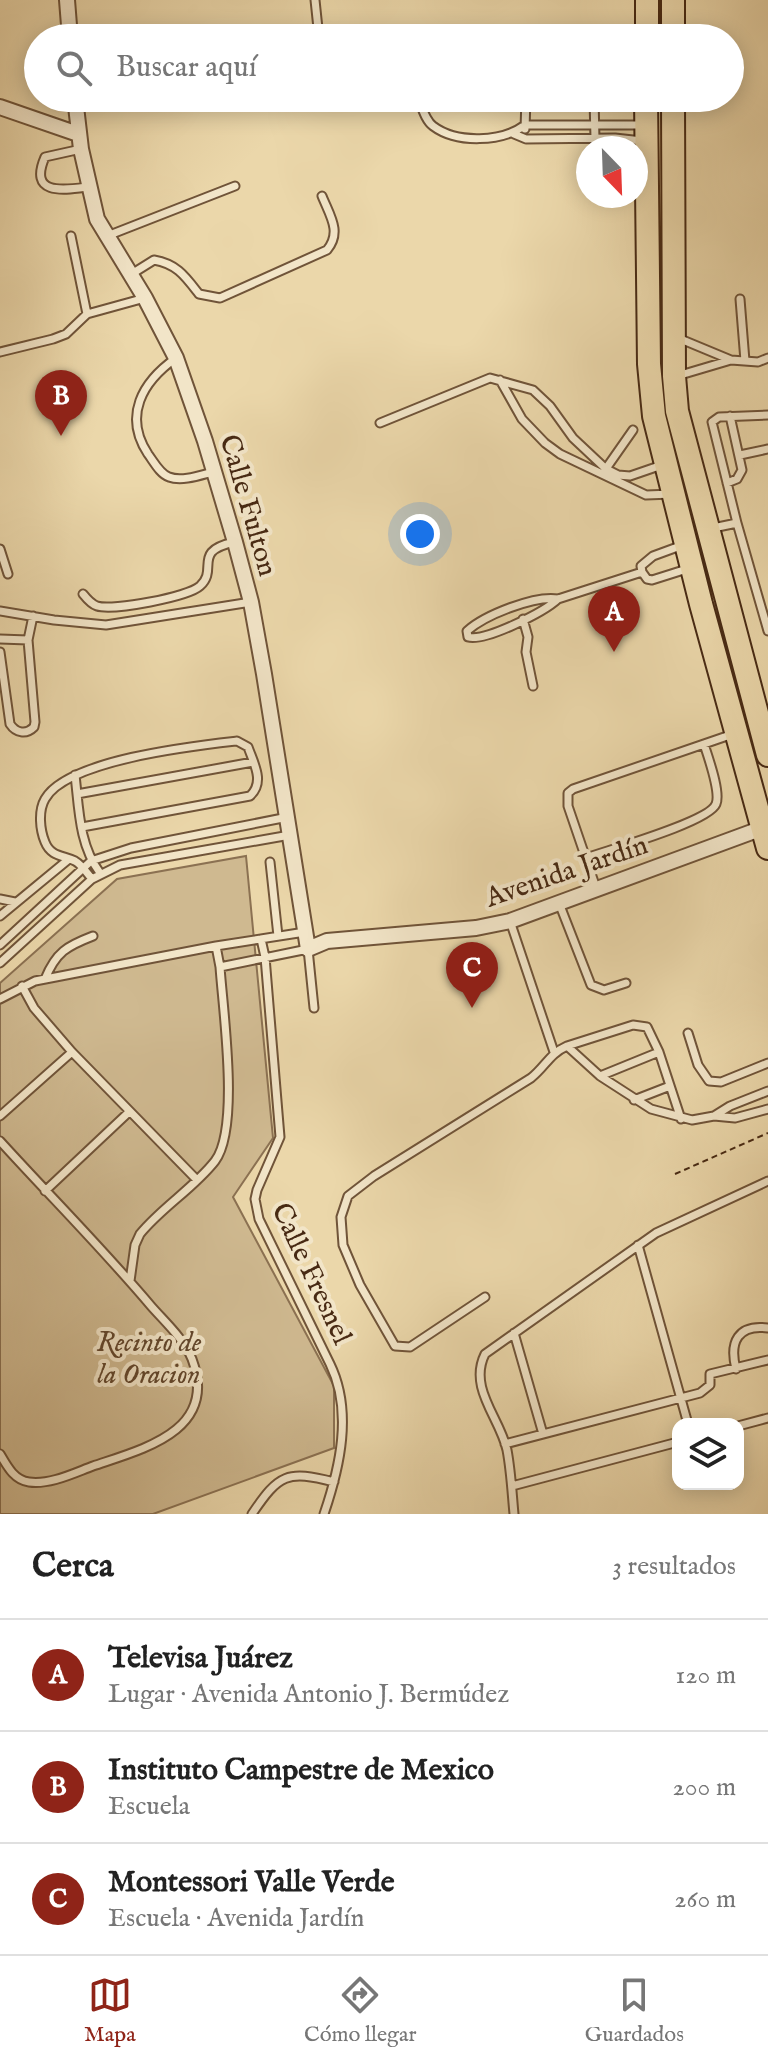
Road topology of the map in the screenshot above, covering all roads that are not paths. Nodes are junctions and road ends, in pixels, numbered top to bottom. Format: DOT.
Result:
graph roads {
  1 [pos="67,0"];
  2 [pos="315,0"];
  3 [pos="647,0"];
  4 [pos="673,0"];
  5 [pos="69,24"];
  6 [pos="318,24"];
  7 [pos="647,24"];
  8 [pos="673,24"];
  9 [pos="0,107"];
  10 [pos="76,112"];
  11 [pos="424,112"];
  12 [pos="525,112"];
  13 [pos="594,112"];
  14 [pos="646,112"];
  15 [pos="673,112"];
  16 [pos="594,124"];
  17 [pos="525,125"];
  18 [pos="78,134"];
  19 [pos="514,134"];
  20 [pos="646,134"];
  21 [pos="595,136"];
  22 [pos="626,136"];
  23 [pos="526,139"];
  24 [pos="576,139"];
  25 [pos="81,149"];
  26 [pos="235,186"];
  27 [pos="88,187"];
  28 [pos="322,196"];
  29 [pos="673,225"];
  30 [pos="71,236"];
  31 [pos="107,236"];
  32 [pos="129,276"];
  33 [pos="145,298"];
  34 [pos="740,299"];
  35 [pos="87,314"];
  36 [pos="674,336"];
  37 [pos="0,352"];
  38 [pos="176,358"];
  39 [pos="768,358"];
  40 [pos="731,360"];
  41 [pos="745,361"];
  42 [pos="758,362"];
  43 [pos="768,369"];
  44 [pos="674,376"];
  45 [pos="500,380"];
  46 [pos="768,415"];
  47 [pos="730,416"];
  48 [pos="380,423"];
  49 [pos="633,430"];
  50 [pos="768,449"];
  51 [pos="740,455"];
  52 [pos="664,464"];
  53 [pos="603,471"];
  54 [pos="213,472"];
  55 [pos="727,483"];
  56 [pos="672,494"];
  57 [pos="737,523"];
  58 [pos="707,529"];
  59 [pos="235,542"];
  60 [pos="686,544"];
  61 [pos="0,549"];
  62 [pos="692,568"];
  63 [pos="642,572"];
  64 [pos="8,574"];
  65 [pos="83,594"];
  66 [pos="558,599"];
  67 [pos="251,602"];
  68 [pos="727,602"];
  69 [pos="701,604"];
  70 [pos="0,611"];
  71 [pos="33,616"];
  72 [pos="523,619"];
  73 [pos="768,631"];
  74 [pos="0,639"];
  75 [pos="28,640"];
  76 [pos="0,652"];
  77 [pos="743,665"];
  78 [pos="533,686"];
  79 [pos="736,734"];
  80 [pos="704,744"];
  81 [pos="768,755"];
  82 [pos="253,762"];
  83 [pos="75,775"];
  84 [pos="77,794"];
  85 [pos="288,817"];
  86 [pos="82,827"];
  87 [pos="766,834"];
  88 [pos="290,835"];
  89 [pos="586,858"];
  90 [pos="69,859"];
  91 [pos="91,861"];
  92 [pos="270,862"];
  93 [pos="83,868"];
  94 [pos="100,873"];
  95 [pos="92,879"];
  96 [pos="596,888"];
  97 [pos="0,899"];
  98 [pos="15,902"];
  99 [pos="559,903"];
  100 [pos="0,916"];
  101 [pos="510,921"];
  102 [pos="306,932"];
  103 [pos="93,936"];
  104 [pos="278,936"];
  105 [pos="261,939"];
  106 [pos="327,941"];
  107 [pos="0,945"];
  108 [pos="216,946"];
  109 [pos="308,949"];
  110 [pos="265,957"];
  111 [pos="0,963"];
  112 [pos="220,967"];
  113 [pos="45,979"];
  114 [pos="626,983"];
  115 [pos="22,986"];
  116 [pos="0,999"];
  117 [pos="314,1008"];
  118 [pos="688,1033"];
  119 [pos="567,1046"];
  120 [pos="72,1052"];
  121 [pos="554,1052"];
  122 [pos="659,1052"];
  123 [pos="768,1063"];
  124 [pos="600,1076"];
  125 [pos="670,1086"];
  126 [pos="768,1091"];
  127 [pos="634,1100"];
  128 [pos="768,1109"];
  129 [pos="129,1112"];
  130 [pos="0,1116"];
  131 [pos="714,1116"];
  132 [pos="681,1119"];
  133 [pos="0,1141"];
  134 [pos="197,1180"];
  135 [pos="768,1181"];
  136 [pos="45,1191"];
  137 [pos="638,1245"];
  138 [pos="130,1281"];
  139 [pos="485,1297"];
  140 [pos="768,1328"];
  141 [pos="514,1333"];
  142 [pos="768,1360"];
  143 [pos="736,1369"];
  144 [pos="680,1398"];
  145 [pos="686,1418"];
  146 [pos="768,1418"];
  147 [pos="744,1424"];
  148 [pos="543,1434"];
  149 [pos="505,1444"];
  150 [pos="672,1444"];
  151 [pos="0,1454"];
  152 [pos="334,1482"];
  153 [pos="512,1486"];
  154 [pos="252,1514"];
  155 [pos="324,1514"];
  156 [pos="514,1514"];
  1 -- 5 [label="street"];
  2 -- 6 [label="lane"];
  3 -- 7 [label="main road"];
  4 -- 8 [label="main road"];
  9 -- 18 [label="street"];
  10 -- 18 [label="street, Calle Fulton"];
  11 -- 19 [label="lane"];
  12 -- 17 [label="lane"];
  13 -- 16 [label="lane"];
  14 -- 20 [label="main road"];
  15 -- 29 [label="main road"];
  16 -- 17 [label="lane"];
  16 -- 20 [label="lane"];
  16 -- 21 [label="lane"];
  17 -- 19 [label="lane"];
  17 -- 23 [label="lane"];
  18 -- 25 [label="street, Calle Fulton"];
  19 -- 23 [label="lane"];
  20 -- 22 [label="lane"];
  20 -- 29 [label="main road"];
  20 -- 52 [label="main road"];
  23 -- 24 [label="lane"];
  25 -- 27 [label="street, Calle Fulton"];
  25 -- 27 [label="lane"];
  26 -- 31 [label="lane"];
  27 -- 31 [label="street, Calle Fulton"];
  28 -- 32 [label="lane"];
  29 -- 36 [label="main road"];
  30 -- 35 [label="lane"];
  31 -- 32 [label="street, Calle Fulton"];
  32 -- 33 [label="street, Calle Fulton"];
  33 -- 35 [label="lane"];
  33 -- 38 [label="street, Calle Fulton"];
  34 -- 41 [label="lane"];
  35 -- 37 [label="lane"];
  36 -- 40 [label="lane"];
  36 -- 44 [label="main road"];
  38 -- 54 [label="street, Calle Fulton"];
  38 -- 54 [label="lane"];
  39 -- 42 [label="lane"];
  40 -- 41 [label="lane"];
  40 -- 44 [label="lane"];
  41 -- 42 [label="lane"];
  42 -- 43 [label="lane"];
  44 -- 58 [label="main road"];
  45 -- 48 [label="lane"];
  45 -- 53 [label="lane"];
  45 -- 53 [label="lane"];
  46 -- 47 [label="lane"];
  47 -- 51 [label="lane"];
  47 -- 55 [label="lane"];
  49 -- 53 [label="lane"];
  50 -- 51 [label="lane"];
  51 -- 55 [label="lane"];
  52 -- 53 [label="lane"];
  52 -- 56 [label="main road"];
  53 -- 56 [label="lane"];
  54 -- 59 [label="street, Calle Fulton"];
  55 -- 57 [label="lane"];
  56 -- 60 [label="main road"];
  57 -- 58 [label="lane"];
  57 -- 73 [label="lane"];
  58 -- 68 [label="main road"];
  59 -- 65 [label="lane"];
  59 -- 67 [label="street, Calle Fulton"];
  60 -- 62 [label="main road"];
  60 -- 63 [label="lane"];
  60 -- 68 [label="main road"];
  61 -- 64 [label="lane"];
  62 -- 63 [label="lane"];
  62 -- 69 [label="main road"];
  63 -- 66 [label="lane"];
  66 -- 72 [label="lane"];
  66 -- 72 [label="lane"];
  67 -- 71 [label="lane"];
  67 -- 85 [label="street, Calle Fulton"];
  68 -- 77 [label="main road"];
  69 -- 77 [label="main road"];
  69 -- 79 [label="main road"];
  70 -- 71 [label="lane"];
  71 -- 75 [label="lane"];
  72 -- 78 [label="lane"];
  74 -- 75 [label="lane"];
  75 -- 76 [label="lane"];
  77 -- 81 [label="main road"];
  79 -- 80 [label="lane"];
  79 -- 87 [label="main road"];
  80 -- 89 [label="lane"];
  80 -- 89 [label="lane"];
  82 -- 83 [label="lane"];
  82 -- 84 [label="lane"];
  82 -- 86 [label="lane"];
  83 -- 84 [label="lane"];
  83 -- 90 [label="lane"];
  84 -- 86 [label="lane"];
  85 -- 88 [label="street, Calle Fulton"];
  85 -- 91 [label="lane"];
  86 -- 91 [label="lane"];
  87 -- 96 [label="street, Avenida Jardín"];
  88 -- 94 [label="lane"];
  88 -- 102 [label="street, Calle Fulton"];
  89 -- 96 [label="lane"];
  90 -- 93 [label="lane"];
  90 -- 98 [label="lane"];
  91 -- 93 [label="lane"];
  91 -- 94 [label="lane"];
  92 -- 104 [label="lane"];
  93 -- 95 [label="lane"];
  93 -- 107 [label="lane"];
  94 -- 95 [label="lane"];
  95 -- 111 [label="lane"];
  96 -- 99 [label="street, Avenida Jardín"];
  97 -- 98 [label="lane"];
  98 -- 100 [label="lane"];
  99 -- 101 [label="street, Avenida Jardín"];
  99 -- 114 [label="lane"];
  101 -- 106 [label="street, Avenida Jardín"];
  101 -- 121 [label="lane"];
  102 -- 104 [label="lane"];
  102 -- 106 [label="street, Avenida Jardín"];
  102 -- 109 [label="street, Calle Fulton"];
  103 -- 113 [label="lane"];
  104 -- 105 [label="lane"];
  105 -- 108 [label="lane"];
  105 -- 110 [label="lane, Calle Fresnel"];
  106 -- 109 [label="street, Avenida Jardín"];
  108 -- 112 [label="lane"];
  108 -- 113 [label="lane"];
  109 -- 110 [label="lane"];
  109 -- 117 [label="lane"];
  110 -- 112 [label="lane"];
  110 -- 152 [label="lane, Calle Fresnel"];
  112 -- 134 [label="lane"];
  113 -- 115 [label="lane"];
  115 -- 116 [label="lane"];
  115 -- 120 [label="lane"];
  118 -- 123 [label="lane"];
  119 -- 121 [label="lane"];
  119 -- 122 [label="lane"];
  119 -- 124 [label="lane"];
  120 -- 129 [label="lane"];
  120 -- 130 [label="lane"];
  121 -- 139 [label="lane"];
  122 -- 124 [label="lane"];
  122 -- 125 [label="lane"];
  124 -- 127 [label="lane"];
  125 -- 127 [label="lane"];
  125 -- 132 [label="lane"];
  126 -- 131 [label="lane"];
  127 -- 132 [label="lane"];
  128 -- 131 [label="lane"];
  129 -- 134 [label="lane"];
  129 -- 136 [label="lane"];
  131 -- 132 [label="lane"];
  133 -- 136 [label="lane"];
  134 -- 138 [label="lane"];
  135 -- 137 [label="lane"];
  136 -- 138 [label="lane"];
  137 -- 141 [label="lane"];
  137 -- 144 [label="lane"];
  138 -- 151 [label="lane"];
  140 -- 143 [label="lane"];
  141 -- 148 [label="lane"];
  141 -- 149 [label="lane"];
  142 -- 143 [label="lane"];
  143 -- 144 [label="lane"];
  144 -- 145 [label="lane"];
  144 -- 148 [label="lane"];
  146 -- 147 [label="lane"];
  148 -- 149 [label="lane"];
  149 -- 153 [label="lane"];
  150 -- 153 [label="lane"];
  152 -- 154 [label="lane"];
  152 -- 155 [label="lane, Calle Fresnel"];
  153 -- 156 [label="lane"];
}
